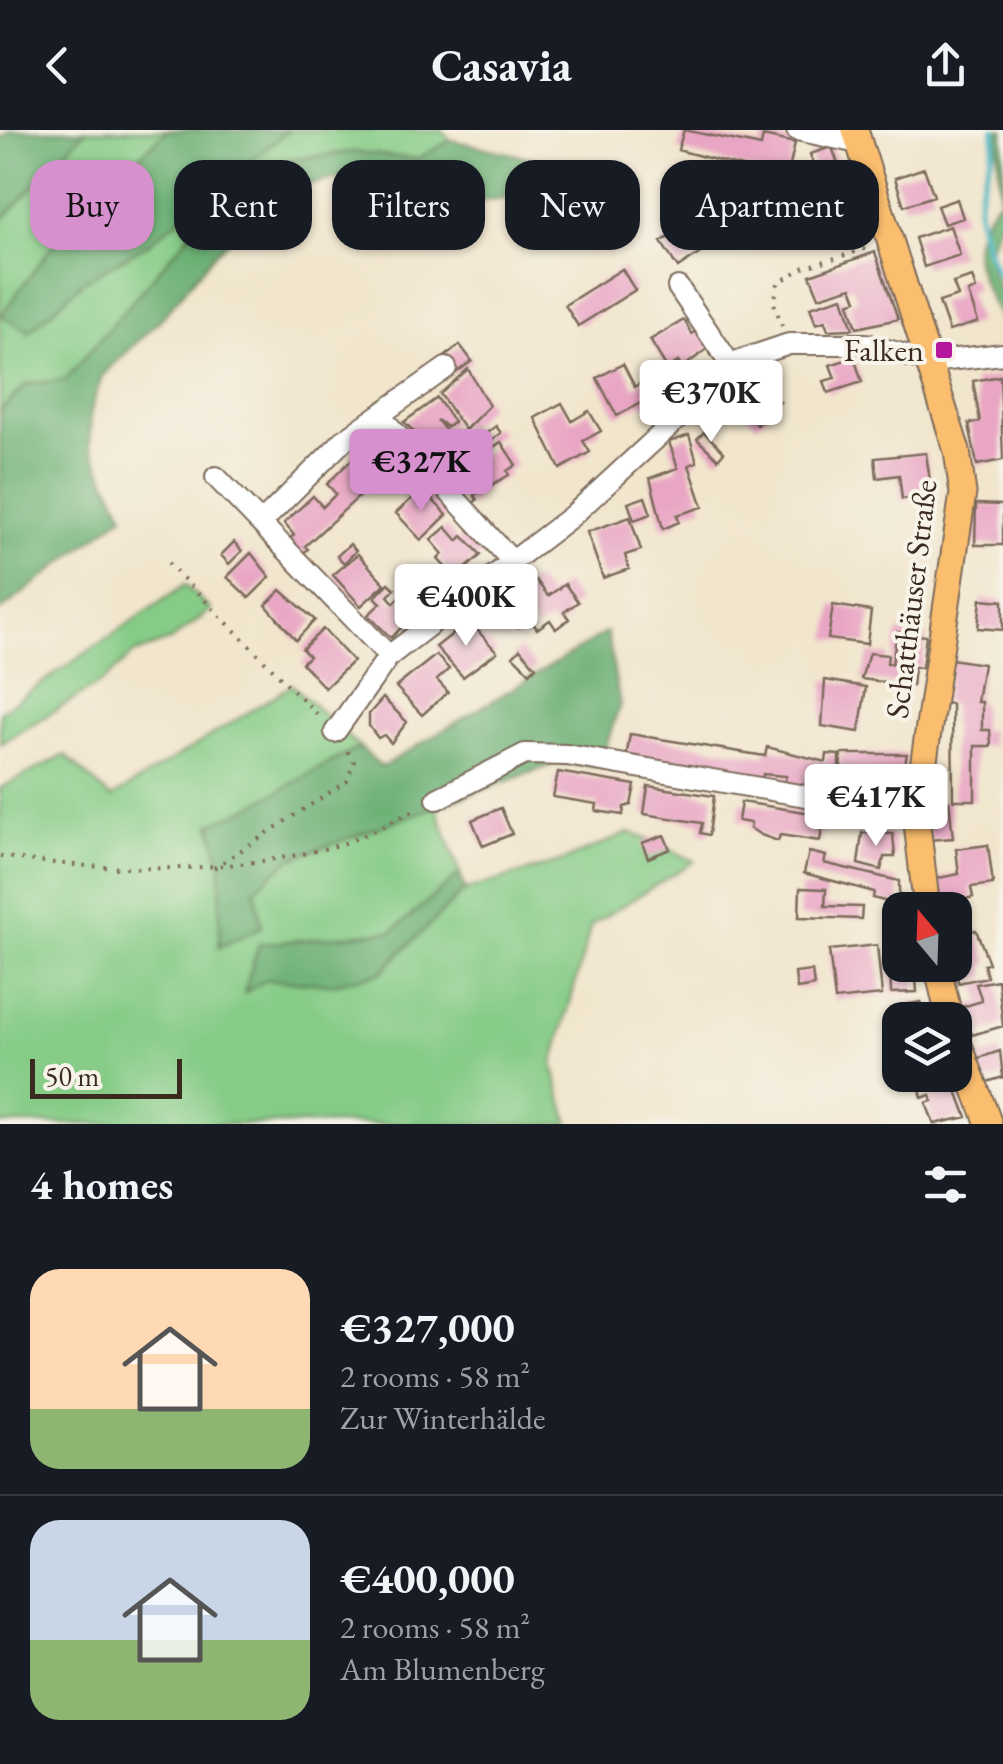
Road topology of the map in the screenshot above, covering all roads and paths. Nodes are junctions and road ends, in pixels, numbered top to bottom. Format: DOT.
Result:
graph roads {
  1 [pos="796,130"];
  2 [pos="856,136"];
  3 [pos="891,242"];
  4 [pos="678,287"];
  5 [pos="789,344"];
  6 [pos="1003,354"];
  7 [pos="930,362"];
  8 [pos="732,366"];
  9 [pos="446,368"];
  10 [pos="380,416"];
  11 [pos="216,477"];
  12 [pos="261,523"];
  13 [pos="512,561"];
  14 [pos="168,563"];
  15 [pos="388,656"];
  16 [pos="335,732"];
  17 [pos="437,800"];
  18 [pos="916,815"];
  19 [pos="0,856"];
  20 [pos="214,868"];
  21 [pos="925,892"];
  22 [pos="972,1079"];
  23 [pos="989,1124"];
  1 -- 2 [label="street"];
  2 -- 3 [label="main road, Schatthäuser Straße"];
  3 -- 5 [label="path"];
  3 -- 7 [label="main road, Schatthäuser Straße"];
  4 -- 8 [label="street"];
  5 -- 7 [label="street"];
  5 -- 8 [label="street"];
  6 -- 7 [label="street"];
  7 -- 18 [label="main road, Schatthäuser Straße"];
  8 -- 13 [label="street"];
  9 -- 10 [label="street"];
  10 -- 12 [label="street"];
  10 -- 13 [label="street"];
  11 -- 12 [label="street"];
  12 -- 15 [label="street"];
  13 -- 15 [label="street"];
  14 -- 16 [label="path"];
  15 -- 16 [label="street"];
  16 -- 20 [label="path"];
  17 -- 18 [label="street"];
  17 -- 20 [label="path"];
  18 -- 21 [label="main road, Schatthäuser Straße"];
  19 -- 20 [label="path"];
  22 -- 23 [label="main road"];
}
